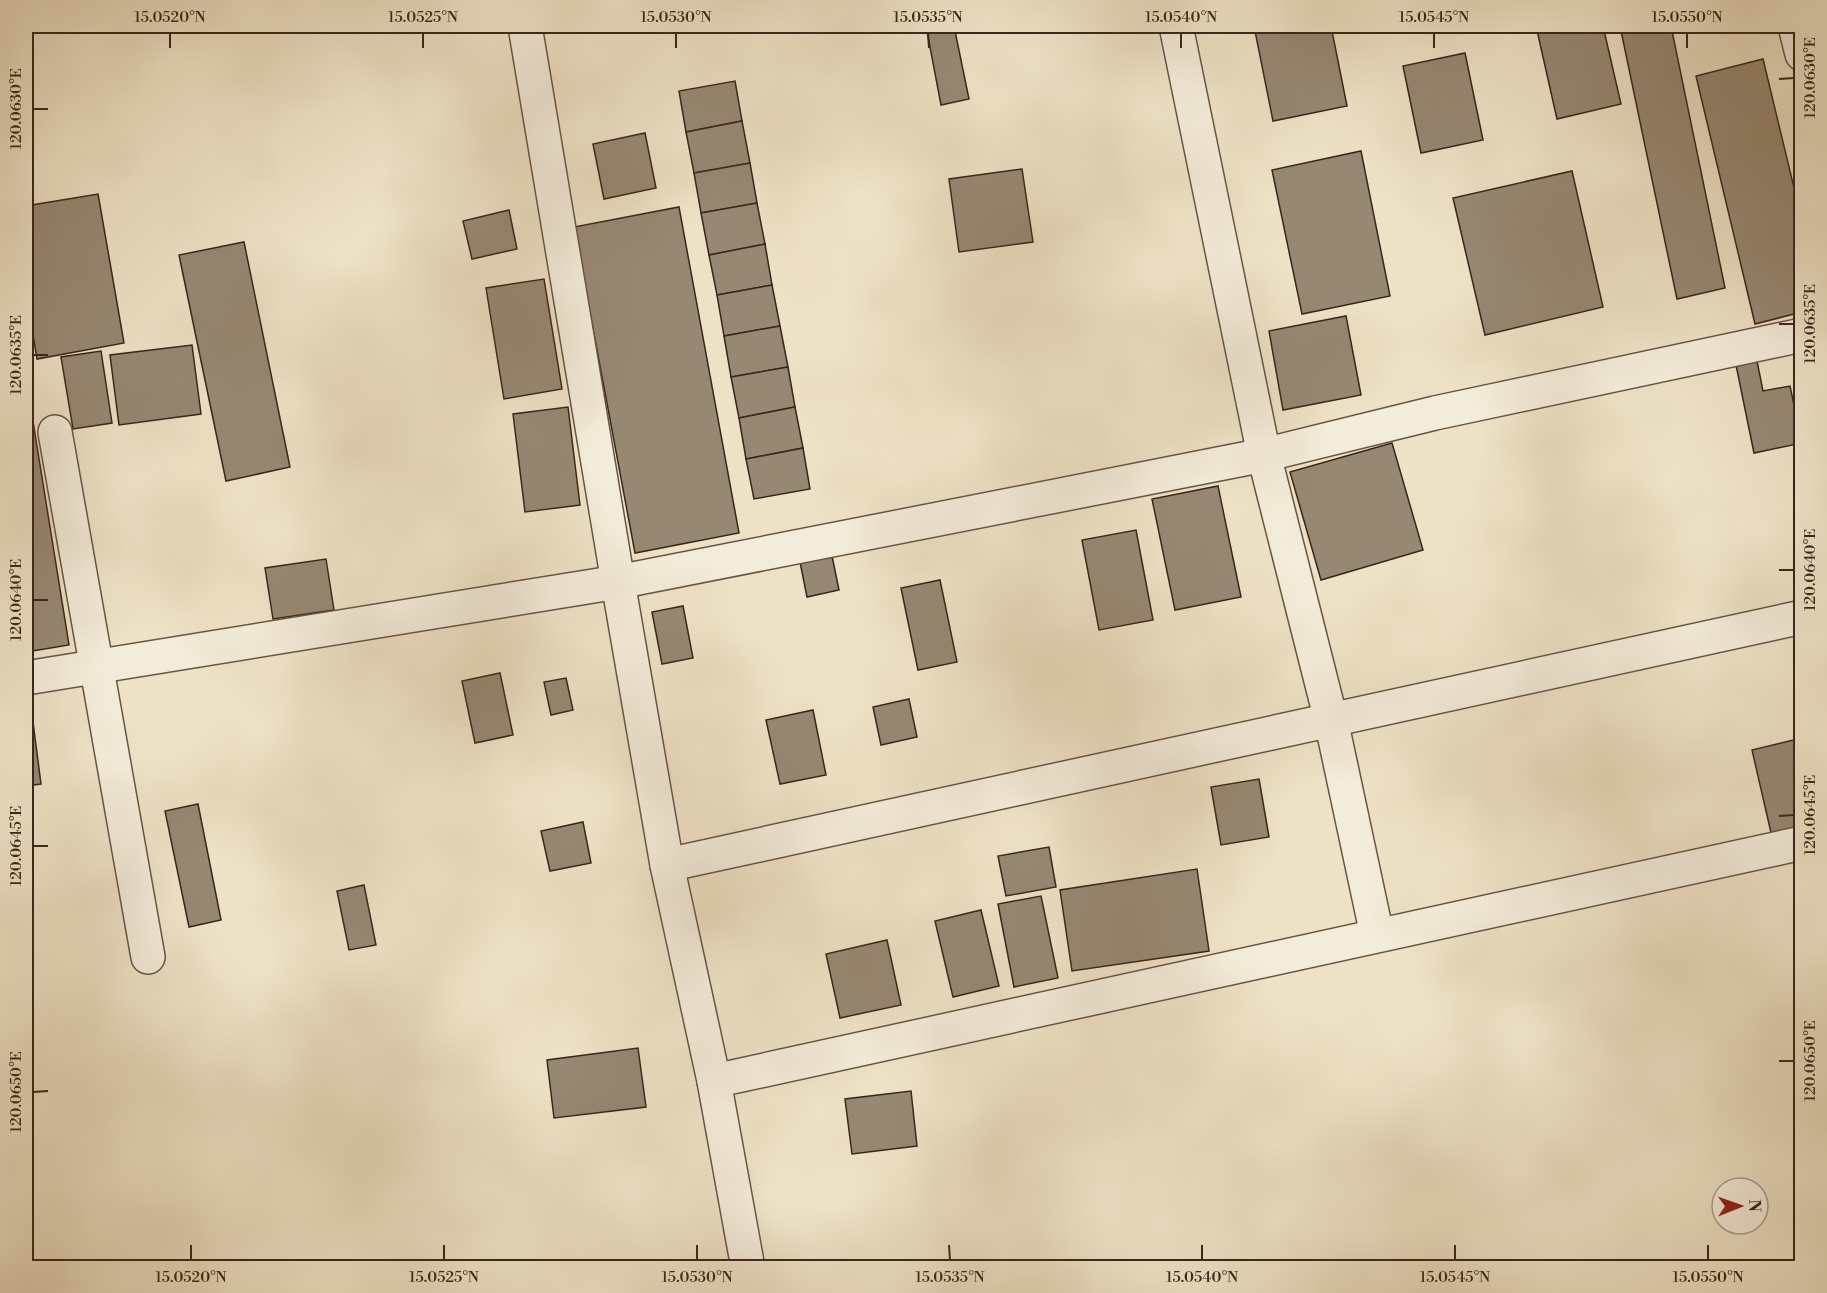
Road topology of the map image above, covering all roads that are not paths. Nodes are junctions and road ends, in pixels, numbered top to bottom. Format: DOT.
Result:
graph roads {
  1 [pos="525,26"];
  2 [pos="1176,26"];
  3 [pos="1795,26"];
  4 [pos="1802,54"];
  5 [pos="1802,335"];
  6 [pos="55,432"];
  7 [pos="1264,455"];
  8 [pos="618,582"];
  9 [pos="1802,617"];
  10 [pos="97,667"];
  11 [pos="26,678"];
  12 [pos="1331,720"];
  13 [pos="1802,843"];
  14 [pos="667,866"];
  15 [pos="1377,935"];
  16 [pos="148,957"];
  17 [pos="714,1081"];
  18 [pos="748,1268"];
  1 -- 8 [label="street"];
  2 -- 7 [label="street"];
  3 -- 4 [label="street"];
  5 -- 7 [label="street"];
  6 -- 10 [label="street"];
  7 -- 8 [label="street"];
  7 -- 12 [label="street"];
  8 -- 10 [label="street"];
  8 -- 14 [label="street"];
  9 -- 12 [label="street"];
  10 -- 11 [label="street"];
  10 -- 16 [label="street"];
  12 -- 14 [label="street"];
  12 -- 15 [label="street"];
  13 -- 15 [label="street"];
  14 -- 17 [label="street"];
  15 -- 17 [label="street"];
  17 -- 18 [label="street"];
}
